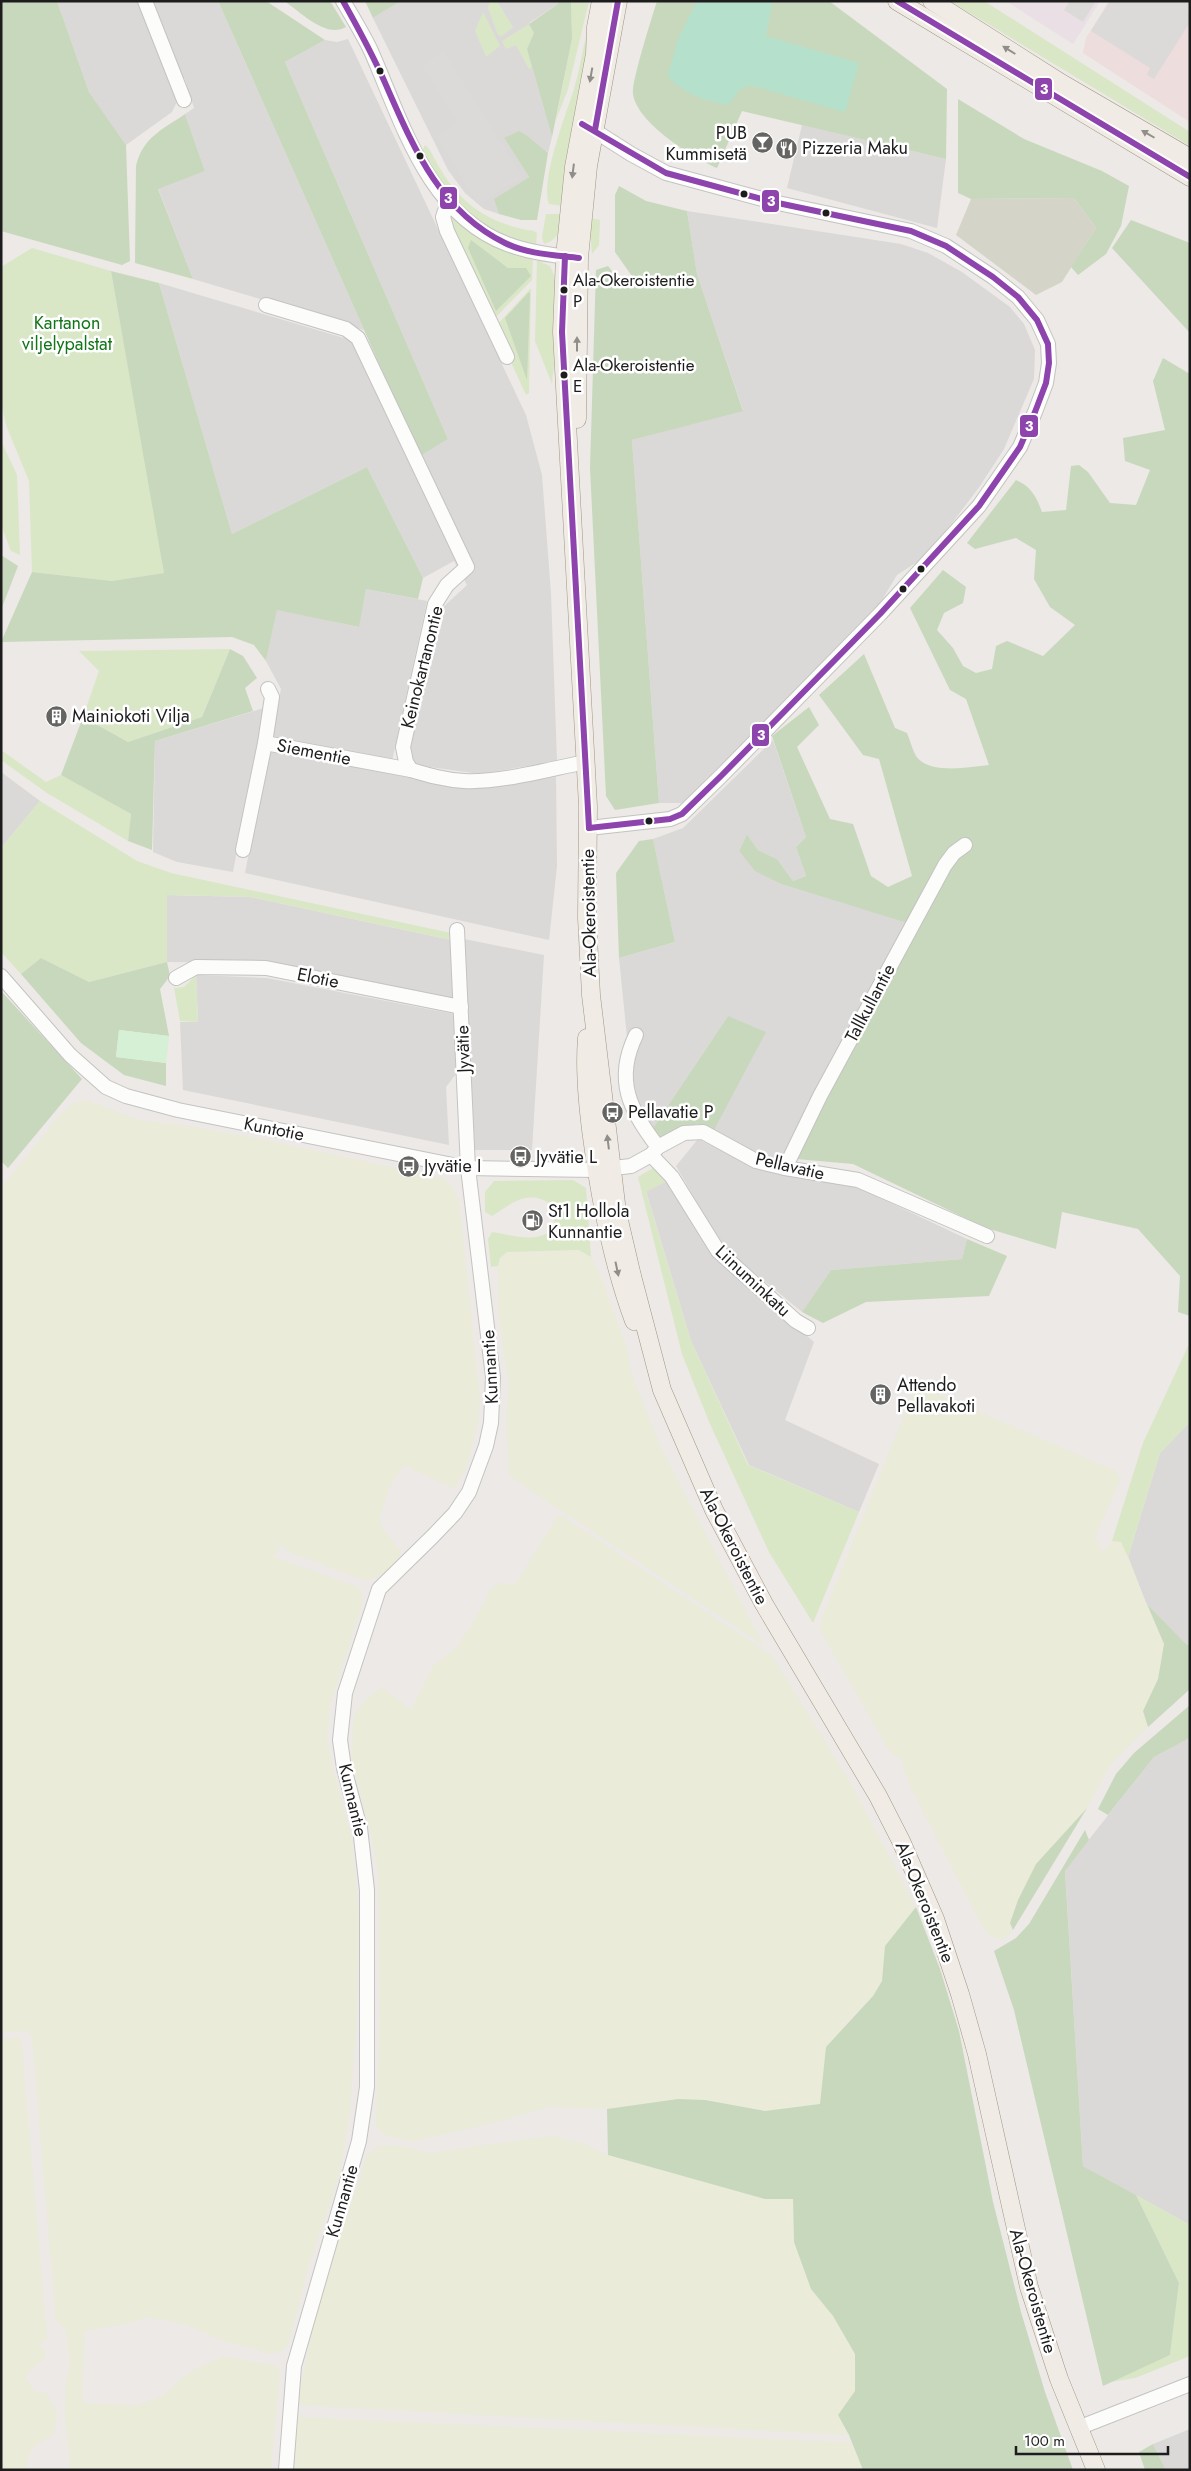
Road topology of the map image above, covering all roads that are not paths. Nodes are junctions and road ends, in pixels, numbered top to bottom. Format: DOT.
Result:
graph roads {
  1 [pos="145,1"];
  2 [pos="343,1"];
  3 [pos="601,1"];
  4 [pos="618,1"];
  5 [pos="897,1"];
  6 [pos="932,1"];
  7 [pos="184,100"];
  8 [pos="589,127"];
  9 [pos="1190,158"];
  10 [pos="1190,178"];
  11 [pos="448,202"];
  12 [pos="572,257"];
  13 [pos="266,305"];
  14 [pos="506,357"];
  15 [pos="268,689"];
  16 [pos="265,742"];
  17 [pos="586,762"];
  18 [pos="411,770"];
  19 [pos="589,828"];
  20 [pos="965,845"];
  21 [pos="243,850"];
  22 [pos="457,930"];
  23 [pos="1,976"];
  24 [pos="176,978"];
  25 [pos="461,1007"];
  26 [pos="636,1035"];
  27 [pos="655,1151"];
  28 [pos="468,1168"];
  29 [pos="785,1168"];
  30 [pos="604,1169"];
  31 [pos="987,1236"];
  32 [pos="808,1328"];
  33 [pos="1190,2384"];
  34 [pos="1078,2428"];
  35 [pos="286,2470"];
  36 [pos="1096,2470"];
  1 -- 7 [label="street"];
  2 -- 11 [label="street"];
  3 -- 8 [label="main road, Ala-Okeroistentie, one-way"];
  4 -- 8 [label="main road, Ala-Okeroistentie"];
  5 -- 10 [label="main road"];
  9 -- 6 [label="main road, one-way"];
  8 -- 12 [label="main road, Ala-Okeroistentie"];
  8 -- 19 [label="street"];
  11 -- 12 [label="street"];
  11 -- 14 [label="street"];
  12 -- 17 [label="main road, Ala-Okeroistentie"];
  13 -- 18 [label="street, Keinokartanontie"];
  15 -- 16 [label="street"];
  16 -- 18 [label="street, Siementie"];
  16 -- 21 [label="street, Siementie"];
  17 -- 18 [label="street"];
  17 -- 19 [label="main road, Ala-Okeroistentie"];
  19 -- 30 [label="main road, Ala-Okeroistentie"];
  20 -- 29 [label="street, Tallkullantie"];
  22 -- 25 [label="street, Jyvätie"];
  23 -- 28 [label="street, Kuntotie"];
  24 -- 25 [label="street, Elotie"];
  25 -- 28 [label="street, Jyvätie"];
  26 -- 27 [label="street, Liinuminkatu"];
  27 -- 29 [label="street, Pellavatie"];
  27 -- 30 [label="street, Pellavatie"];
  27 -- 32 [label="street, Liinuminkatu"];
  28 -- 30 [label="street, Kuntotie"];
  28 -- 35 [label="street, Kunnantie"];
  29 -- 31 [label="street, Pellavatie"];
  30 -- 34 [label="main road, Ala-Okeroistentie"];
  33 -- 34 [label="street"];
  34 -- 36 [label="main road, Ala-Okeroistentie"];
}
